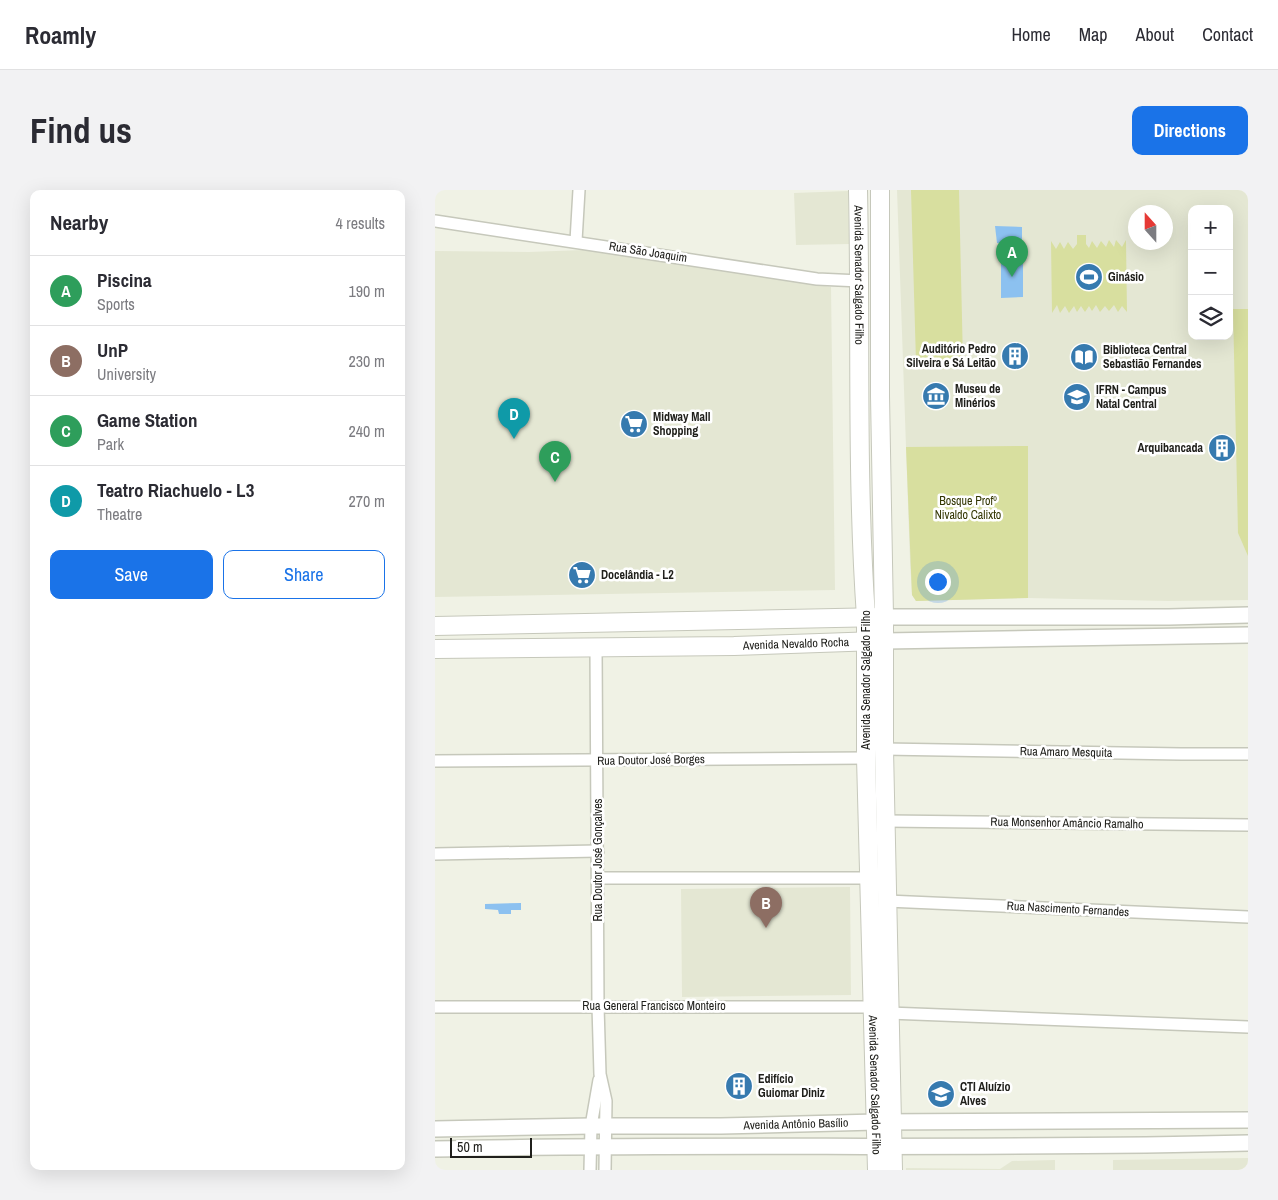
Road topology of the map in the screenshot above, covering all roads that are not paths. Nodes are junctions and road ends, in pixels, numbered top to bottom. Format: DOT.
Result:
graph roads {
  1 [pos="579,190"];
  2 [pos="858,190"];
  3 [pos="880,190"];
  4 [pos="435,221"];
  5 [pos="576,241"];
  6 [pos="860,281"];
  7 [pos="880,396"];
  8 [pos="860,397"];
  9 [pos="1248,615"];
  10 [pos="866,617"];
  11 [pos="884,617"];
  12 [pos="435,626"];
  13 [pos="1248,635"];
  14 [pos="866,641"];
  15 [pos="885,641"];
  16 [pos="596,647"];
  17 [pos="435,649"];
  18 [pos="884,749"];
  19 [pos="1248,754"];
  20 [pos="866,758"];
  21 [pos="597,760"];
  22 [pos="435,761"];
  23 [pos="886,821"];
  24 [pos="1248,825"];
  25 [pos="598,852"];
  26 [pos="435,854"];
  27 [pos="598,878"];
  28 [pos="869,878"];
  29 [pos="887,901"];
  30 [pos="1248,917"];
  31 [pos="598,1006"];
  32 [pos="435,1007"];
  33 [pos="881,1010"];
  34 [pos="1248,1027"];
  35 [pos="1248,1120"];
  36 [pos="884,1122"];
  37 [pos="599,1126"];
  38 [pos="721,1126"];
  39 [pos="435,1129"];
  40 [pos="1248,1143"];
  41 [pos="598,1146"];
  42 [pos="683,1146"];
  43 [pos="885,1146"];
  44 [pos="437,1148"];
  45 [pos="590,1170"];
  46 [pos="605,1170"];
  47 [pos="877,1170"];
  48 [pos="893,1170"];
  1 -- 5 [label="street"];
  2 -- 6 [label="main road, Avenida Senador Salgado Filho"];
  3 -- 7 [label="main road, Avenida Senador Salgado Filho"];
  4 -- 5 [label="street, Rua São Joaquim"];
  5 -- 6 [label="street, Rua São Joaquim"];
  6 -- 8 [label="main road, Avenida Senador Salgado Filho"];
  7 -- 8 [label="main road"];
  7 -- 11 [label="main road, Avenida Senador Salgado Filho"];
  8 -- 10 [label="main road, Avenida Senador Salgado Filho"];
  9 -- 11 [label="main road, Avenida Nevaldo Rocha"];
  10 -- 11 [label="main road, Avenida Nevaldo Rocha"];
  10 -- 12 [label="main road, Avenida Nevaldo Rocha"];
  10 -- 14 [label="main road, Avenida Senador Salgado Filho"];
  11 -- 15 [label="main road, Avenida Senador Salgado Filho"];
  13 -- 15 [label="main road, Avenida Nevaldo Rocha"];
  14 -- 15 [label="main road, Avenida Nevaldo Rocha"];
  14 -- 16 [label="main road, Avenida Nevaldo Rocha"];
  14 -- 20 [label="main road, Avenida Senador Salgado Filho"];
  15 -- 18 [label="main road, Avenida Senador Salgado Filho"];
  16 -- 17 [label="main road, Avenida Nevaldo Rocha"];
  16 -- 21 [label="street, Rua Doutor José Gonçalves"];
  18 -- 19 [label="street, Rua Amaro Mesquita"];
  18 -- 23 [label="main road, Avenida Senador Salgado Filho"];
  20 -- 21 [label="street, Rua Doutor José Borges"];
  20 -- 28 [label="main road, Avenida Senador Salgado Filho"];
  21 -- 22 [label="street, Rua Doutor José Borges"];
  21 -- 25 [label="street, Rua Doutor José Gonçalves"];
  23 -- 24 [label="street, Rua Monsenhor Amâncio Ramalho"];
  23 -- 29 [label="main road, Avenida Senador Salgado Filho"];
  25 -- 26 [label="street"];
  25 -- 27 [label="street, Rua Doutor José Gonçalves"];
  27 -- 28 [label="street"];
  27 -- 31 [label="street, Rua Doutor José Gonçalves"];
  28 -- 33 [label="main road, Avenida Senador Salgado Filho"];
  29 -- 30 [label="street, Rua Nascimento Fernandes"];
  29 -- 33 [label="main road, Avenida Senador Salgado Filho"];
  31 -- 32 [label="street, Rua General Francisco Monteiro"];
  31 -- 33 [label="street, Rua General Francisco Monteiro"];
  31 -- 37 [label="street, Rua Doutor José Gonçalves"];
  33 -- 34 [label="street, Rua General Francisco Monteiro"];
  33 -- 36 [label="main road, Avenida Senador Salgado Filho"];
  35 -- 36 [label="main road, Avenida Antônio Basílio"];
  36 -- 38 [label="main road, Avenida Antônio Basílio"];
  36 -- 43 [label="main road, Avenida Senador Salgado Filho"];
  37 -- 38 [label="main road, Avenida Antônio Basílio"];
  37 -- 39 [label="main road, Avenida Antônio Basílio"];
  37 -- 41 [label="street, Rua Doutor José Gonçalves"];
  38 -- 42 [label="main road"];
  40 -- 43 [label="main road, Avenida Antônio Basílio"];
  41 -- 42 [label="main road, Avenida Antônio Basílio"];
  41 -- 44 [label="main road, Avenida Antônio Basílio"];
  41 -- 45 [label="street, Rua Doutor José Gonçalves"];
  41 -- 46 [label="street, Rua Doutor José Gonçalves"];
  42 -- 43 [label="main road, Avenida Antônio Basílio"];
  43 -- 47 [label="main road, Avenida Senador Salgado Filho"];
  43 -- 48 [label="main road, Avenida Senador Salgado Filho"];
}
